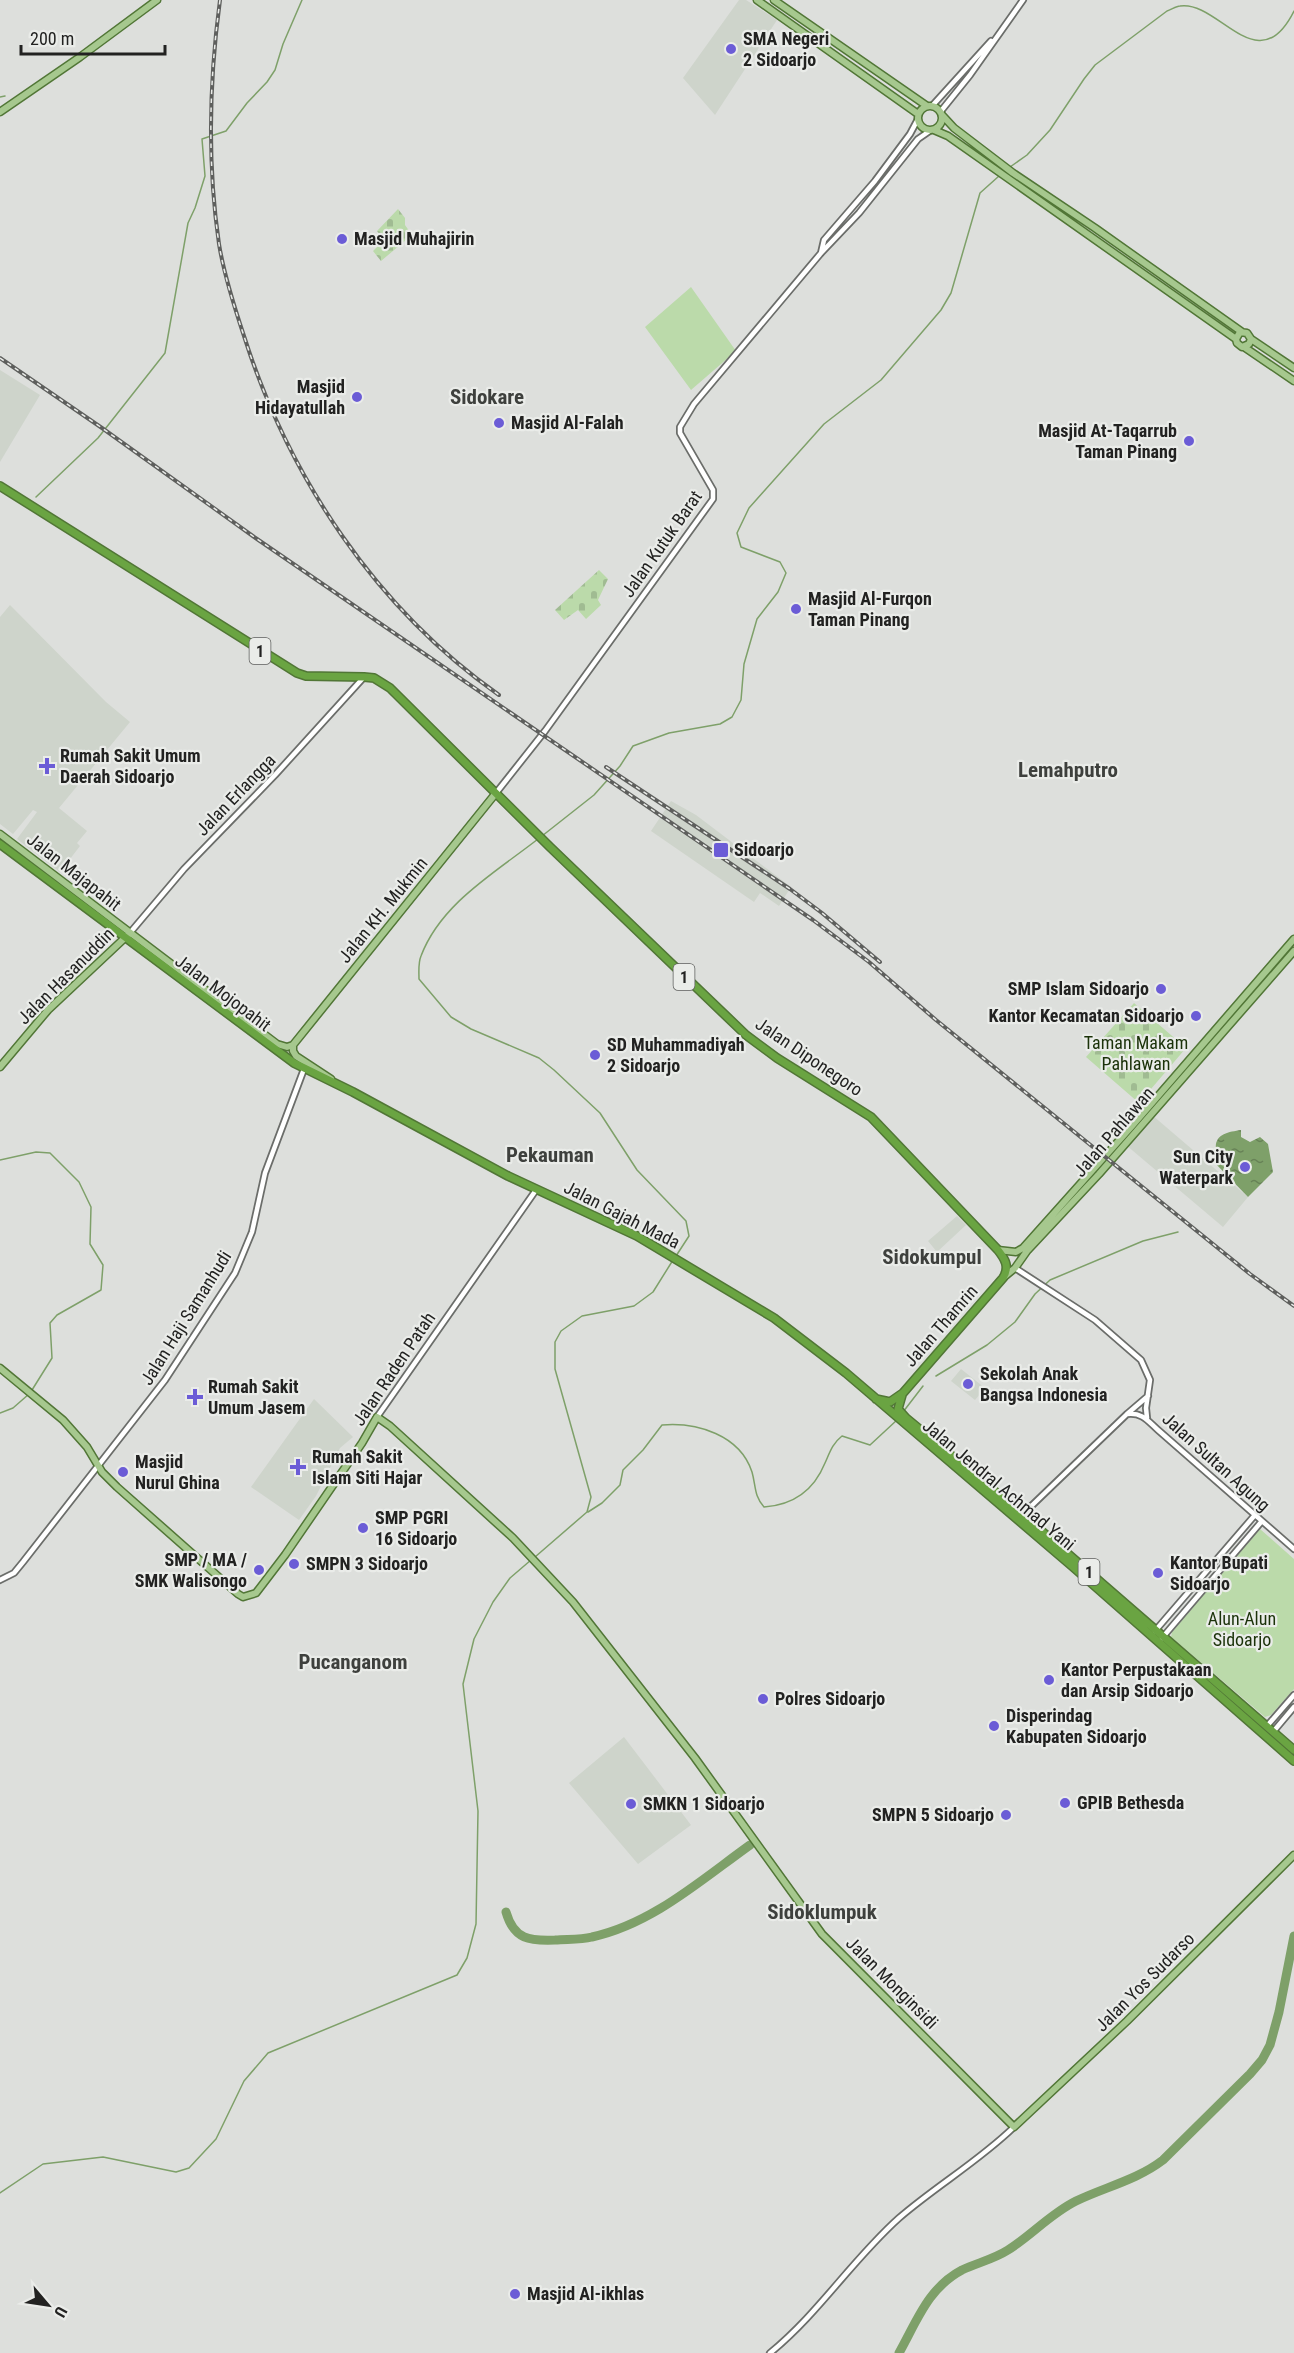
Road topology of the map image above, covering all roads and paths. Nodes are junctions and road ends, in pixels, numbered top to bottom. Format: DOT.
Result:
graph roads {
  1 [pos="157,0"];
  2 [pos="757,0"];
  3 [pos="774,0"];
  4 [pos="1023,0"];
  5 [pos="993,39"];
  6 [pos="929,106"];
  7 [pos="0,112"];
  8 [pos="941,113"];
  9 [pos="918,116"];
  10 [pos="933,130"];
  11 [pos="1009,175"];
  12 [pos="1057,203"];
  13 [pos="1052,209"];
  14 [pos="821,252"];
  15 [pos="1242,332"];
  16 [pos="1236,339"];
  17 [pos="1251,339"];
  18 [pos="1244,347"];
  19 [pos="1294,368"];
  20 [pos="1294,381"];
  21 [pos="0,486"];
  22 [pos="364,676"];
  23 [pos="496,793"];
  24 [pos="0,834"];
  25 [pos="0,844"];
  26 [pos="127,936"];
  27 [pos="1293,942"];
  28 [pos="1294,951"];
  29 [pos="293,1045"];
  30 [pos="0,1067"];
  31 [pos="304,1069"];
  32 [pos="340,1085"];
  33 [pos="536,1190"];
  34 [pos="1023,1248"];
  35 [pos="998,1250"];
  36 [pos="1015,1268"];
  37 [pos="1003,1278"];
  38 [pos="0,1368"];
  39 [pos="903,1393"];
  40 [pos="1149,1395"];
  41 [pos="874,1398"];
  42 [pos="1127,1414"];
  43 [pos="377,1417"];
  44 [pos="900,1418"];
  45 [pos="1147,1418"];
  46 [pos="98,1465"];
  47 [pos="1023,1514"];
  48 [pos="1255,1515"];
  49 [pos="1262,1521"];
  50 [pos="1294,1549"];
  51 [pos="0,1580"];
  52 [pos="1153,1632"];
  53 [pos="1160,1639"];
  54 [pos="1294,1695"];
  55 [pos="1294,1707"];
  56 [pos="1270,1729"];
  57 [pos="1261,1733"];
  58 [pos="1294,1750"];
  59 [pos="1294,1761"];
  60 [pos="1294,1855"];
  61 [pos="1014,2127"];
  62 [pos="770,2353"];
  1 -- 7 [label="main road"];
  2 -- 9 [label="main road"];
  3 -- 6 [label="main road"];
  4 -- 5 [label="street"];
  5 -- 6 [label="street"];
  5 -- 8 [label="street"];
  6 -- 8 [label="main road"];
  6 -- 9 [label="main road"];
  8 -- 10 [label="main road"];
  8 -- 11 [label="main road"];
  9 -- 10 [label="main road"];
  9 -- 14 [label="street, Jalan Kutuk Barat"];
  10 -- 11 [label="main road"];
  10 -- 14 [label="street, Jalan Kutuk Barat"];
  11 -- 12 [label="main road"];
  11 -- 13 [label="main road"];
  12 -- 13 [label="main road"];
  12 -- 15 [label="main road"];
  13 -- 16 [label="main road"];
  14 -- 23 [label="street, Jalan Kutuk Barat"];
  15 -- 16 [label="main road"];
  15 -- 17 [label="main road"];
  16 -- 18 [label="main road"];
  17 -- 18 [label="main road"];
  17 -- 19 [label="main road"];
  18 -- 20 [label="main road"];
  21 -- 22 [label="highway, 1"];
  22 -- 23 [label="highway, 1"];
  22 -- 26 [label="street, Jalan Erlangga"];
  23 -- 29 [label="main road, Jalan KH. Mukmin"];
  23 -- 35 [label="highway, Jalan Diponegoro / 1"];
  24 -- 26 [label="main road, Jalan Majapahit"];
  25 -- 26 [label="highway, Jalan Majapahit / 1"];
  26 -- 29 [label="main road, Jalan Mojopahit"];
  26 -- 30 [label="main road, Jalan Hasanuddin"];
  26 -- 31 [label="highway, Jalan Mojopahit / 1"];
  27 -- 34 [label="main road, Jalan Pahlawan"];
  28 -- 36 [label="main road, Jalan Pahlawan"];
  29 -- 32 [label="main road, Jalan Gajah Mada"];
  31 -- 32 [label="highway, Jalan Gajah Mada / 1"];
  31 -- 46 [label="street, Jalan Haji Samanhudi"];
  32 -- 33 [label="highway, Jalan Gajah Mada / 1"];
  33 -- 41 [label="highway, Jalan Gajah Mada / 1"];
  33 -- 43 [label="street, Jalan Raden Patah"];
  34 -- 35 [label="main road"];
  34 -- 36 [label="main road, Jalan Pahlawan"];
  35 -- 37 [label="highway, Jalan Thamrin"];
  36 -- 37 [label="main road, Jalan Pahlawan"];
  36 -- 40 [label="street"];
  37 -- 39 [label="highway, Jalan Thamrin / 1"];
  38 -- 46 [label="main road"];
  39 -- 41 [label="highway, Jalan Thamrin"];
  39 -- 44 [label="highway, Jalan Jendral Achmad Yani / 1"];
  40 -- 42 [label="street"];
  40 -- 45 [label="street"];
  41 -- 44 [label="highway, Jalan Jendral Achmad Yani / 1"];
  42 -- 45 [label="street"];
  42 -- 47 [label="street"];
  43 -- 46 [label="main road, Jalan Raden Patah"];
  43 -- 61 [label="main road, Jalan Monginsidi"];
  44 -- 47 [label="highway, Jalan Jendral Achmad Yani / 1"];
  44 -- 52 [label="highway, Jalan Jendral Achmad Yani / 1"];
  45 -- 48 [label="street, Jalan Sultan Agung"];
  46 -- 51 [label="street, Jalan Haji Samanhudi"];
  47 -- 52 [label="highway, Jalan Jendral Achmad Yani / 1"];
  48 -- 49 [label="street, Jalan Sultan Agung"];
  48 -- 52 [label="street"];
  49 -- 50 [label="street, Jalan Sultan Agung"];
  49 -- 53 [label="street"];
  52 -- 53 [label="highway, Jalan Jendral Achmad Yani / 1"];
  53 -- 56 [label="highway, Jalan Jendral Achmad Yani / 1"];
  53 -- 57 [label="highway, Jalan Jendral Achmad Yani / 1"];
  54 -- 56 [label="street"];
  55 -- 56 [label="street"];
  56 -- 57 [label="highway"];
  56 -- 58 [label="highway, Jalan Jendral Achmad Yani / 1"];
  57 -- 59 [label="highway, Jalan Jendral Achmad Yani / 1"];
  60 -- 61 [label="main road, Jalan Yos Sudarso"];
  61 -- 62 [label="street"];
}
